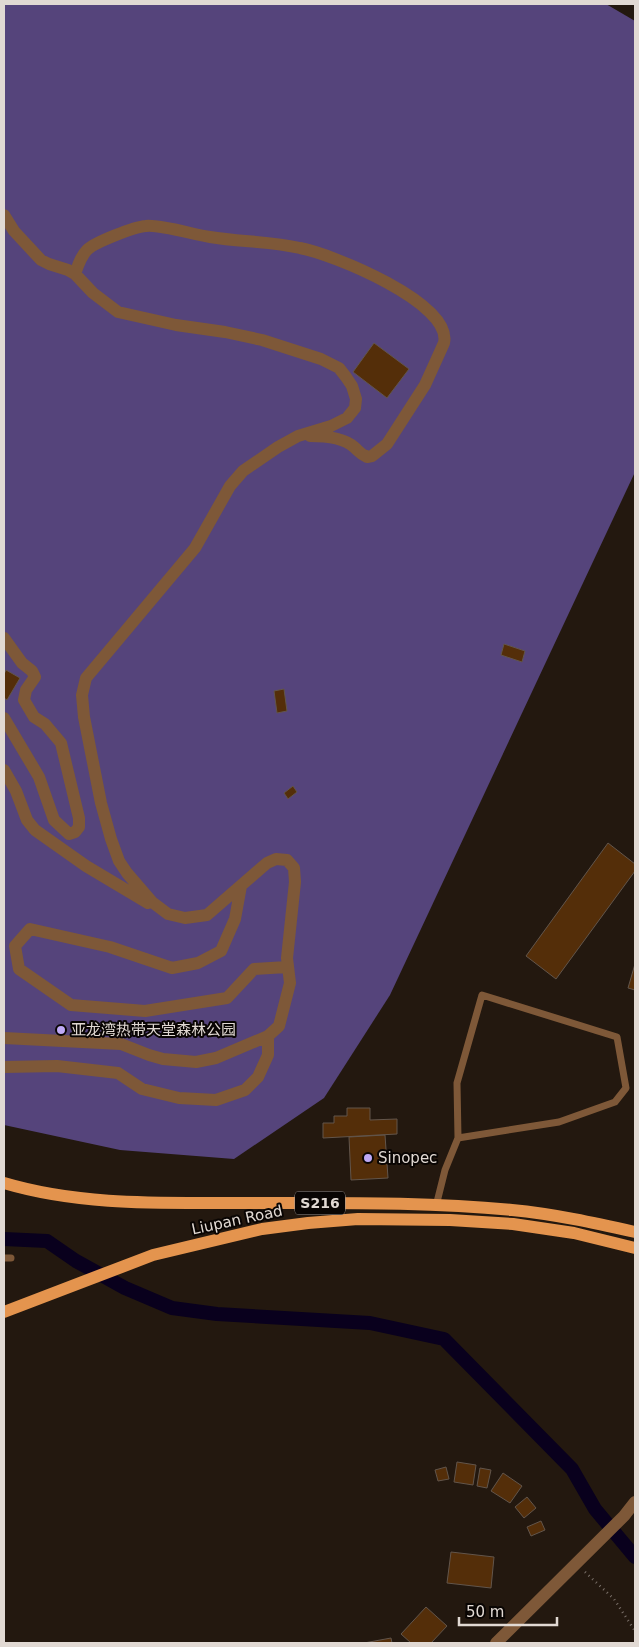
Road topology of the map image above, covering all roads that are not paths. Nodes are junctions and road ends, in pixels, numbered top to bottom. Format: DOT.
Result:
graph roads {
  1 [pos="4,215"];
  2 [pos="76,274"];
  3 [pos="298,436"];
  4 [pos="4,638"];
  5 [pos="4,718"];
  6 [pos="4,770"];
  7 [pos="241,886"];
  8 [pos="168,914"];
  9 [pos="287,967"];
  10 [pos="268,1036"];
  11 [pos="4,1038"];
  12 [pos="4,1067"];
  13 [pos="458,1138"];
  14 [pos="4,1183"];
  15 [pos="436,1206"];
  16 [pos="635,1232"];
  17 [pos="635,1248"];
  18 [pos="4,1312"];
  19 [pos="635,1502"];
  20 [pos="496,1643"];
  1 -- 2 [label="street"];
  2 -- 3 [label="street"];
  2 -- 3 [label="street"];
  3 -- 8 [label="street"];
  4 -- 5 [label="street"];
  6 -- 8 [label="street"];
  7 -- 8 [label="street"];
  7 -- 9 [label="street"];
  7 -- 9 [label="street"];
  9 -- 10 [label="street"];
  10 -- 11 [label="street"];
  10 -- 12 [label="street"];
  13 -- 13 [label="lane"];
  13 -- 15 [label="lane"];
  14 -- 15 [label="main road, Liupan Road / S216"];
  15 -- 16 [label="main road, Liupan Road / S216"];
  17 -- 18 [label="main road, Liupan Road / S216"];
  19 -- 20 [label="street"];
}
